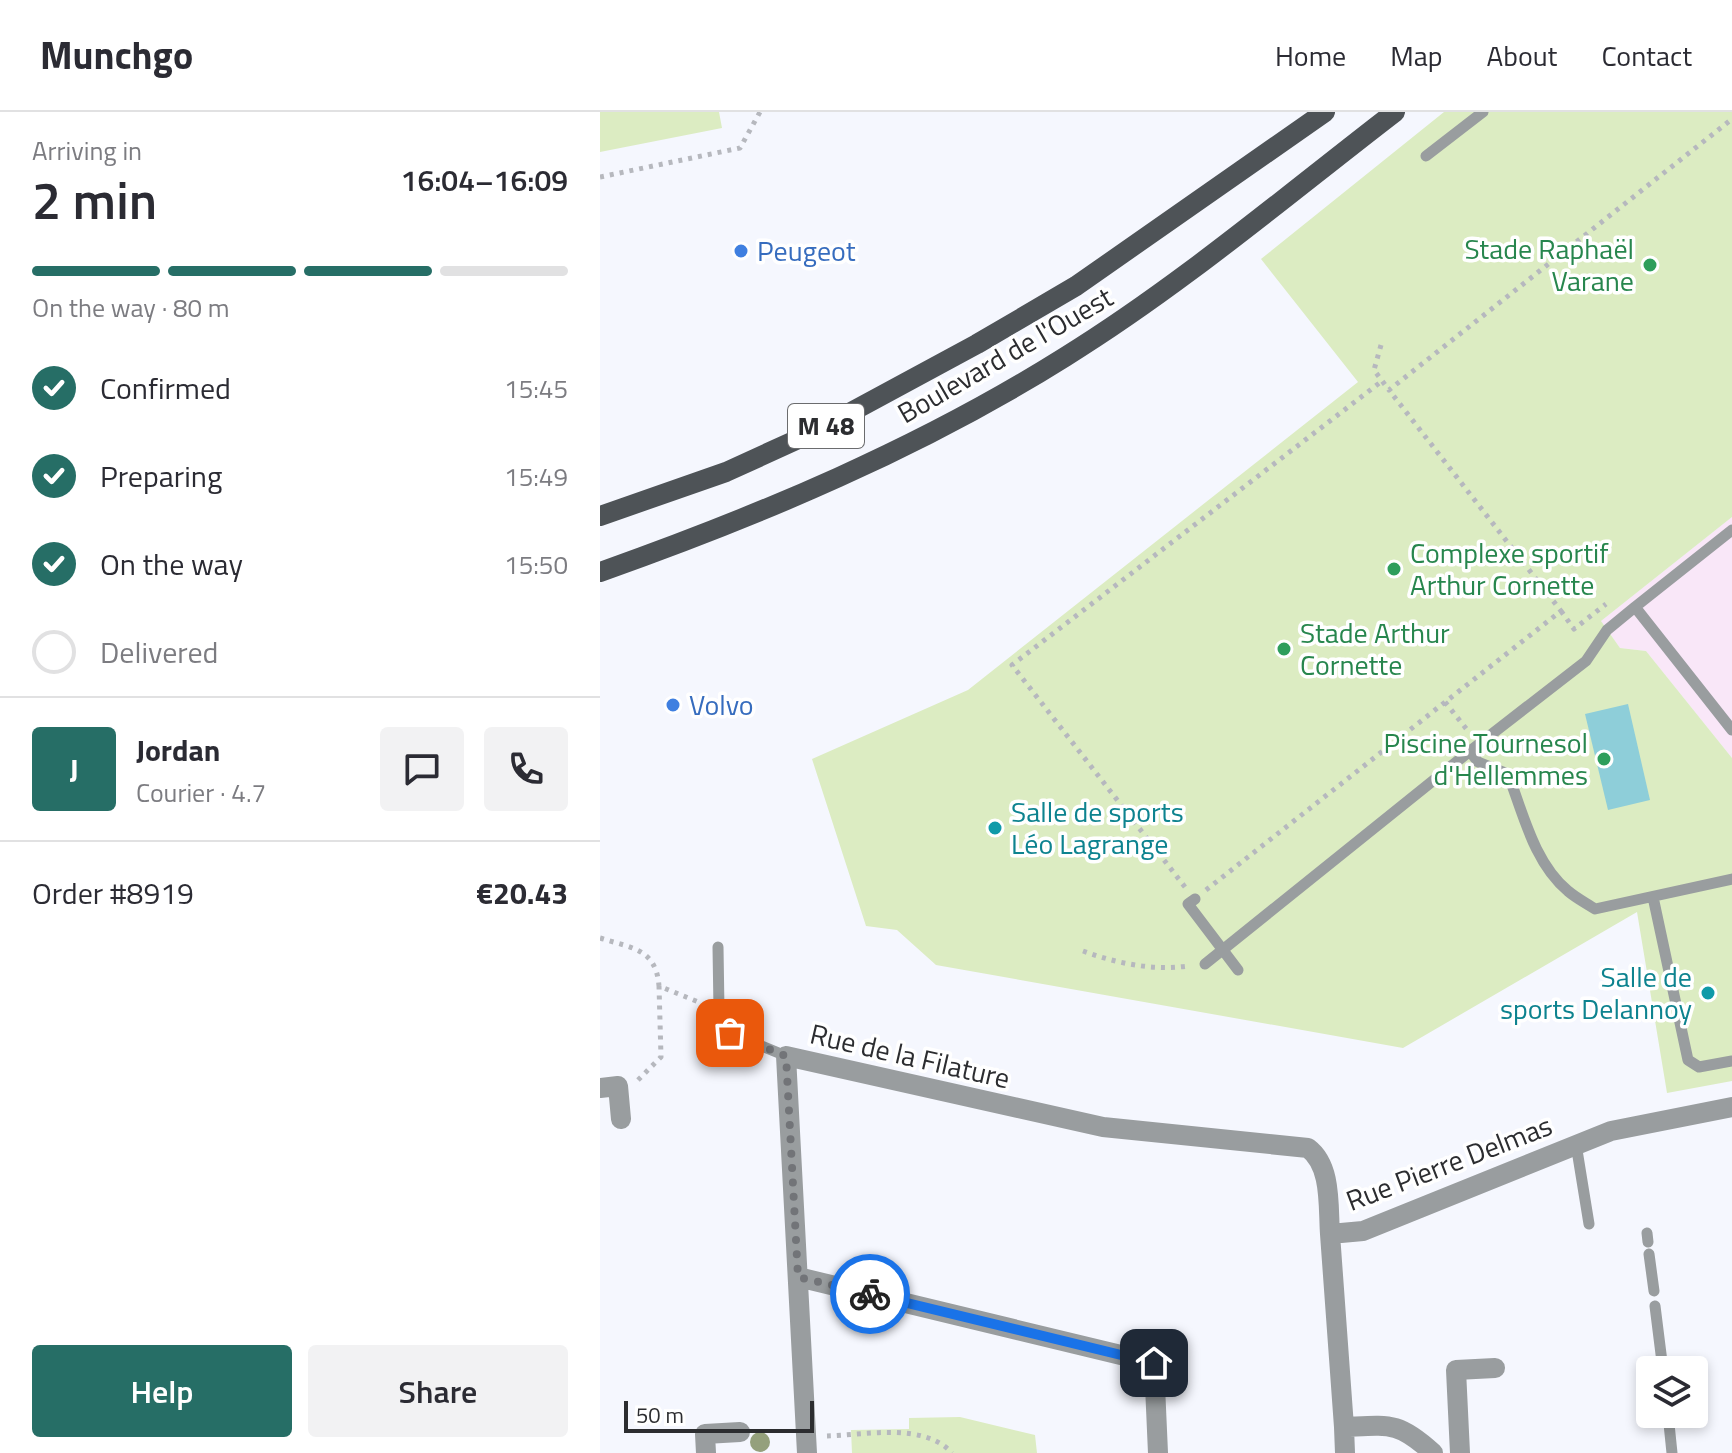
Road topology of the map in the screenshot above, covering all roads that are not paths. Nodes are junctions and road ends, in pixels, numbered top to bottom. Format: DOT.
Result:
graph roads {
  1 [pos="1325,112"];
  2 [pos="1395,112"];
  3 [pos="1483,112"];
  4 [pos="1426,156"];
  5 [pos="600,516"];
  6 [pos="1732,530"];
  7 [pos="600,572"];
  8 [pos="1635,607"];
  9 [pos="1732,730"];
  10 [pos="1474,748"];
  11 [pos="1732,879"];
  12 [pos="1653,897"];
  13 [pos="1195,899"];
  14 [pos="718,947"];
  15 [pos="1222,948"];
  16 [pos="1205,964"];
  17 [pos="1238,970"];
  18 [pos="786,1056"];
  19 [pos="1732,1061"];
  20 [pos="609,1087"];
  21 [pos="1732,1107"];
  22 [pos="621,1119"];
  23 [pos="1576,1144"];
  24 [pos="1589,1224"];
  25 [pos="1330,1234"];
  26 [pos="1648,1243"];
  27 [pos="798,1277"];
  28 [pos="1654,1291"];
  29 [pos="1655,1306"];
  30 [pos="1661,1356"];
  31 [pos="1495,1368"];
  32 [pos="1344,1427"];
  33 [pos="1669,1428"];
  34 [pos="740,1432"];
  35 [pos="806,1445"];
  36 [pos="706,1453"];
  37 [pos="1158,1453"];
  38 [pos="1345,1453"];
  39 [pos="1433,1453"];
  40 [pos="1460,1453"];
  41 [pos="1672,1453"];
  1 -- 5 [label="main road, Boulevard de l'Ouest / M 48"];
  2 -- 7 [label="main road, Boulevard de l'Ouest / M 48"];
  3 -- 4 [label="lane"];
  6 -- 8 [label="lane"];
  8 -- 9 [label="lane"];
  8 -- 10 [label="lane"];
  10 -- 12 [label="lane"];
  10 -- 15 [label="lane"];
  11 -- 12 [label="lane"];
  12 -- 19 [label="lane"];
  13 -- 15 [label="lane"];
  14 -- 18 [label="lane"];
  15 -- 16 [label="lane"];
  15 -- 17 [label="lane"];
  18 -- 25 [label="street, Rue de la Filature"];
  18 -- 27 [label="street, Rue de la Filature"];
  20 -- 22 [label="street"];
  21 -- 23 [label="street, Rue Pierre Delmas"];
  23 -- 24 [label="lane"];
  23 -- 25 [label="street, Rue Pierre Delmas"];
  25 -- 32 [label="street, Rue Pierre Delmas"];
  26 -- 28 [label="lane"];
  27 -- 35 [label="street, Rue de la Filature"];
  27 -- 37 [label="street"];
  29 -- 30 [label="lane"];
  31 -- 40 [label="street"];
  32 -- 38 [label="street, Rue Pierre Delmas"];
  32 -- 39 [label="street"];
  33 -- 41 [label="lane"];
  34 -- 36 [label="street"];
}
